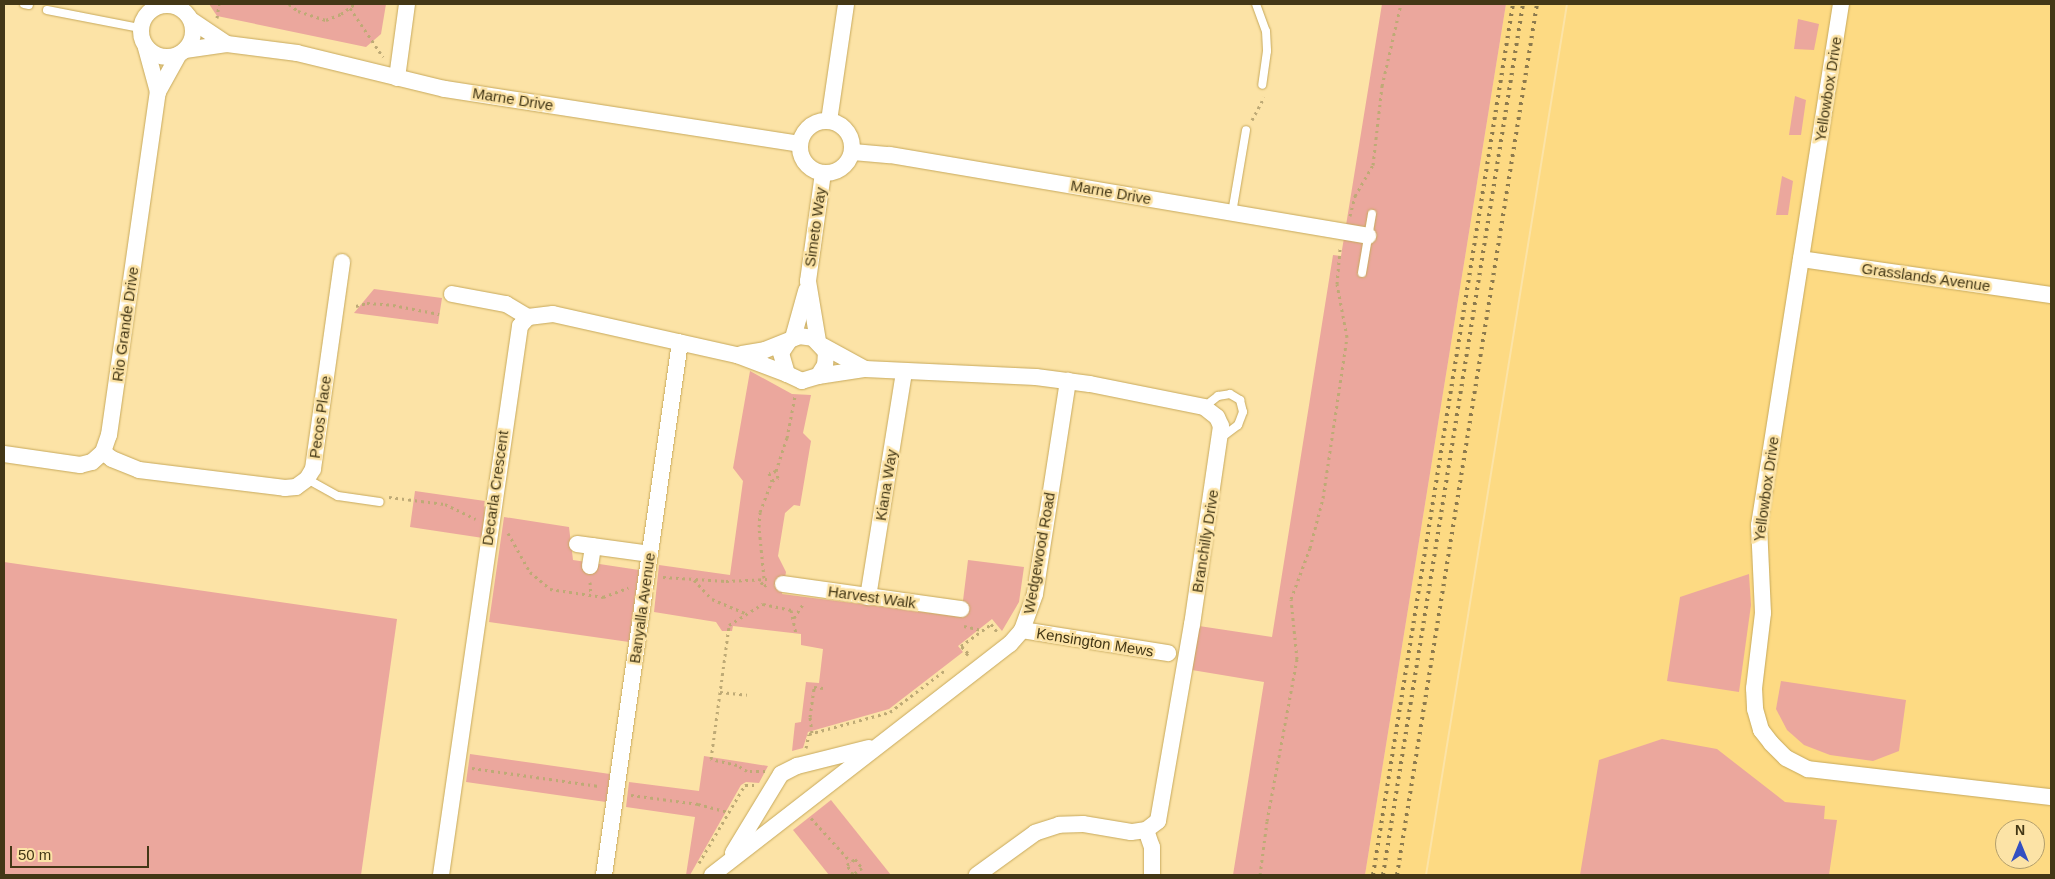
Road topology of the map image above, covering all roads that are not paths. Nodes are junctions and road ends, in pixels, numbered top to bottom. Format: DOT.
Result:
graph roads {
  1 [pos="408,4"];
  2 [pos="846,4"];
  3 [pos="1256,4"];
  4 [pos="1841,4"];
  5 [pos="159,5"];
  6 [pos="47,10"];
  7 [pos="185,11"];
  8 [pos="140,28"];
  9 [pos="227,44"];
  10 [pos="146,48"];
  11 [pos="182,52"];
  12 [pos="397,78"];
  13 [pos="1262,85"];
  14 [pos="158,92"];
  15 [pos="829,121"];
  16 [pos="1246,130"];
  17 [pos="800,144"];
  18 [pos="852,152"];
  19 [pos="823,174"];
  20 [pos="1232,213"];
  21 [pos="1372,214"];
  22 [pos="1368,236"];
  23 [pos="1801,259"];
  24 [pos="342,262"];
  25 [pos="1362,273"];
  26 [pos="808,281"];
  27 [pos="452,294"];
  28 [pos="2051,295"];
  29 [pos="528,317"];
  30 [pos="791,339"];
  31 [pos="680,342"];
  32 [pos="821,343"];
  33 [pos="737,355"];
  34 [pos="866,369"];
  35 [pos="904,372"];
  36 [pos="787,374"];
  37 [pos="818,376"];
  38 [pos="1068,381"];
  39 [pos="1204,407"];
  40 [pos="1222,438"];
  41 [pos="103,452"];
  42 [pos="4,454"];
  43 [pos="307,480"];
  44 [pos="380,502"];
  45 [pos="650,554"];
  46 [pos="590,566"];
  47 [pos="783,584"];
  48 [pos="868,597"];
  49 [pos="961,610"];
  50 [pos="1022,630"];
  51 [pos="1168,653"];
  52 [pos="879,746"];
  53 [pos="806,759"];
  54 [pos="827,785"];
  55 [pos="2051,797"];
  56 [pos="1146,830"];
  57 [pos="727,862"];
  58 [pos="441,875"];
  59 [pos="604,875"];
  60 [pos="712,875"];
  61 [pos="977,875"];
  62 [pos="1152,875"];
  1 -- 12 [label="street"];
  2 -- 15 [label="street"];
  3 -- 13 [label="lane"];
  4 -- 23 [label="street, Yellowbox Drive"];
  5 -- 7 [label="street"];
  5 -- 8 [label="street"];
  6 -- 8 [label="lane"];
  7 -- 9 [label="street, Marne Drive"];
  7 -- 11 [label="street"];
  8 -- 10 [label="street"];
  9 -- 11 [label="street, Marne Drive"];
  9 -- 12 [label="street, Marne Drive"];
  10 -- 11 [label="street"];
  10 -- 14 [label="street, Rio Grande Drive"];
  11 -- 14 [label="street, Rio Grande Drive"];
  12 -- 17 [label="street, Marne Drive"];
  14 -- 41 [label="street, Rio Grande Drive"];
  15 -- 17 [label="street"];
  15 -- 18 [label="street"];
  16 -- 20 [label="lane"];
  17 -- 19 [label="street"];
  18 -- 19 [label="street"];
  18 -- 20 [label="street, Marne Drive"];
  19 -- 26 [label="street, Simeto Way"];
  20 -- 22 [label="street, Marne Drive"];
  21 -- 22 [label="lane"];
  22 -- 25 [label="lane"];
  23 -- 28 [label="street, Grasslands Avenue"];
  23 -- 55 [label="street, Yellowbox Drive"];
  24 -- 43 [label="street, Pecos Place"];
  26 -- 30 [label="street, Simeto Way"];
  26 -- 32 [label="street, Simeto Way"];
  27 -- 29 [label="street"];
  29 -- 31 [label="street"];
  29 -- 58 [label="street, Decarla Crescent"];
  30 -- 32 [label="street"];
  30 -- 33 [label="street"];
  30 -- 36 [label="street"];
  31 -- 33 [label="street"];
  31 -- 45 [label="street, Banyalla Avenue"];
  32 -- 34 [label="street"];
  32 -- 37 [label="street"];
  33 -- 36 [label="street"];
  34 -- 35 [label="street"];
  34 -- 37 [label="street"];
  35 -- 38 [label="street"];
  35 -- 48 [label="street, Kiana Way"];
  36 -- 37 [label="street"];
  38 -- 39 [label="street"];
  38 -- 50 [label="street, Wedgewood Road"];
  39 -- 40 [label="street, Branchilly Drive"];
  39 -- 40 [label="lane"];
  40 -- 56 [label="street, Branchilly Drive"];
  41 -- 42 [label="street"];
  41 -- 43 [label="street, Pecos Place"];
  43 -- 44 [label="lane"];
  45 -- 46 [label="street"];
  45 -- 59 [label="street, Banyalla Avenue"];
  47 -- 48 [label="street, Harvest Walk"];
  48 -- 49 [label="street, Harvest Walk"];
  50 -- 51 [label="street, Kensington Mews"];
  50 -- 52 [label="street, Wedgewood Road"];
  52 -- 53 [label="street, Wedgewood Road"];
  52 -- 54 [label="street, Wedgewood Road"];
  53 -- 54 [label="street"];
  53 -- 57 [label="street, Wedgewood Road"];
  54 -- 57 [label="street, Wedgewood Road"];
  56 -- 61 [label="street"];
  56 -- 62 [label="street"];
  57 -- 60 [label="street, Wedgewood Road"];
}
